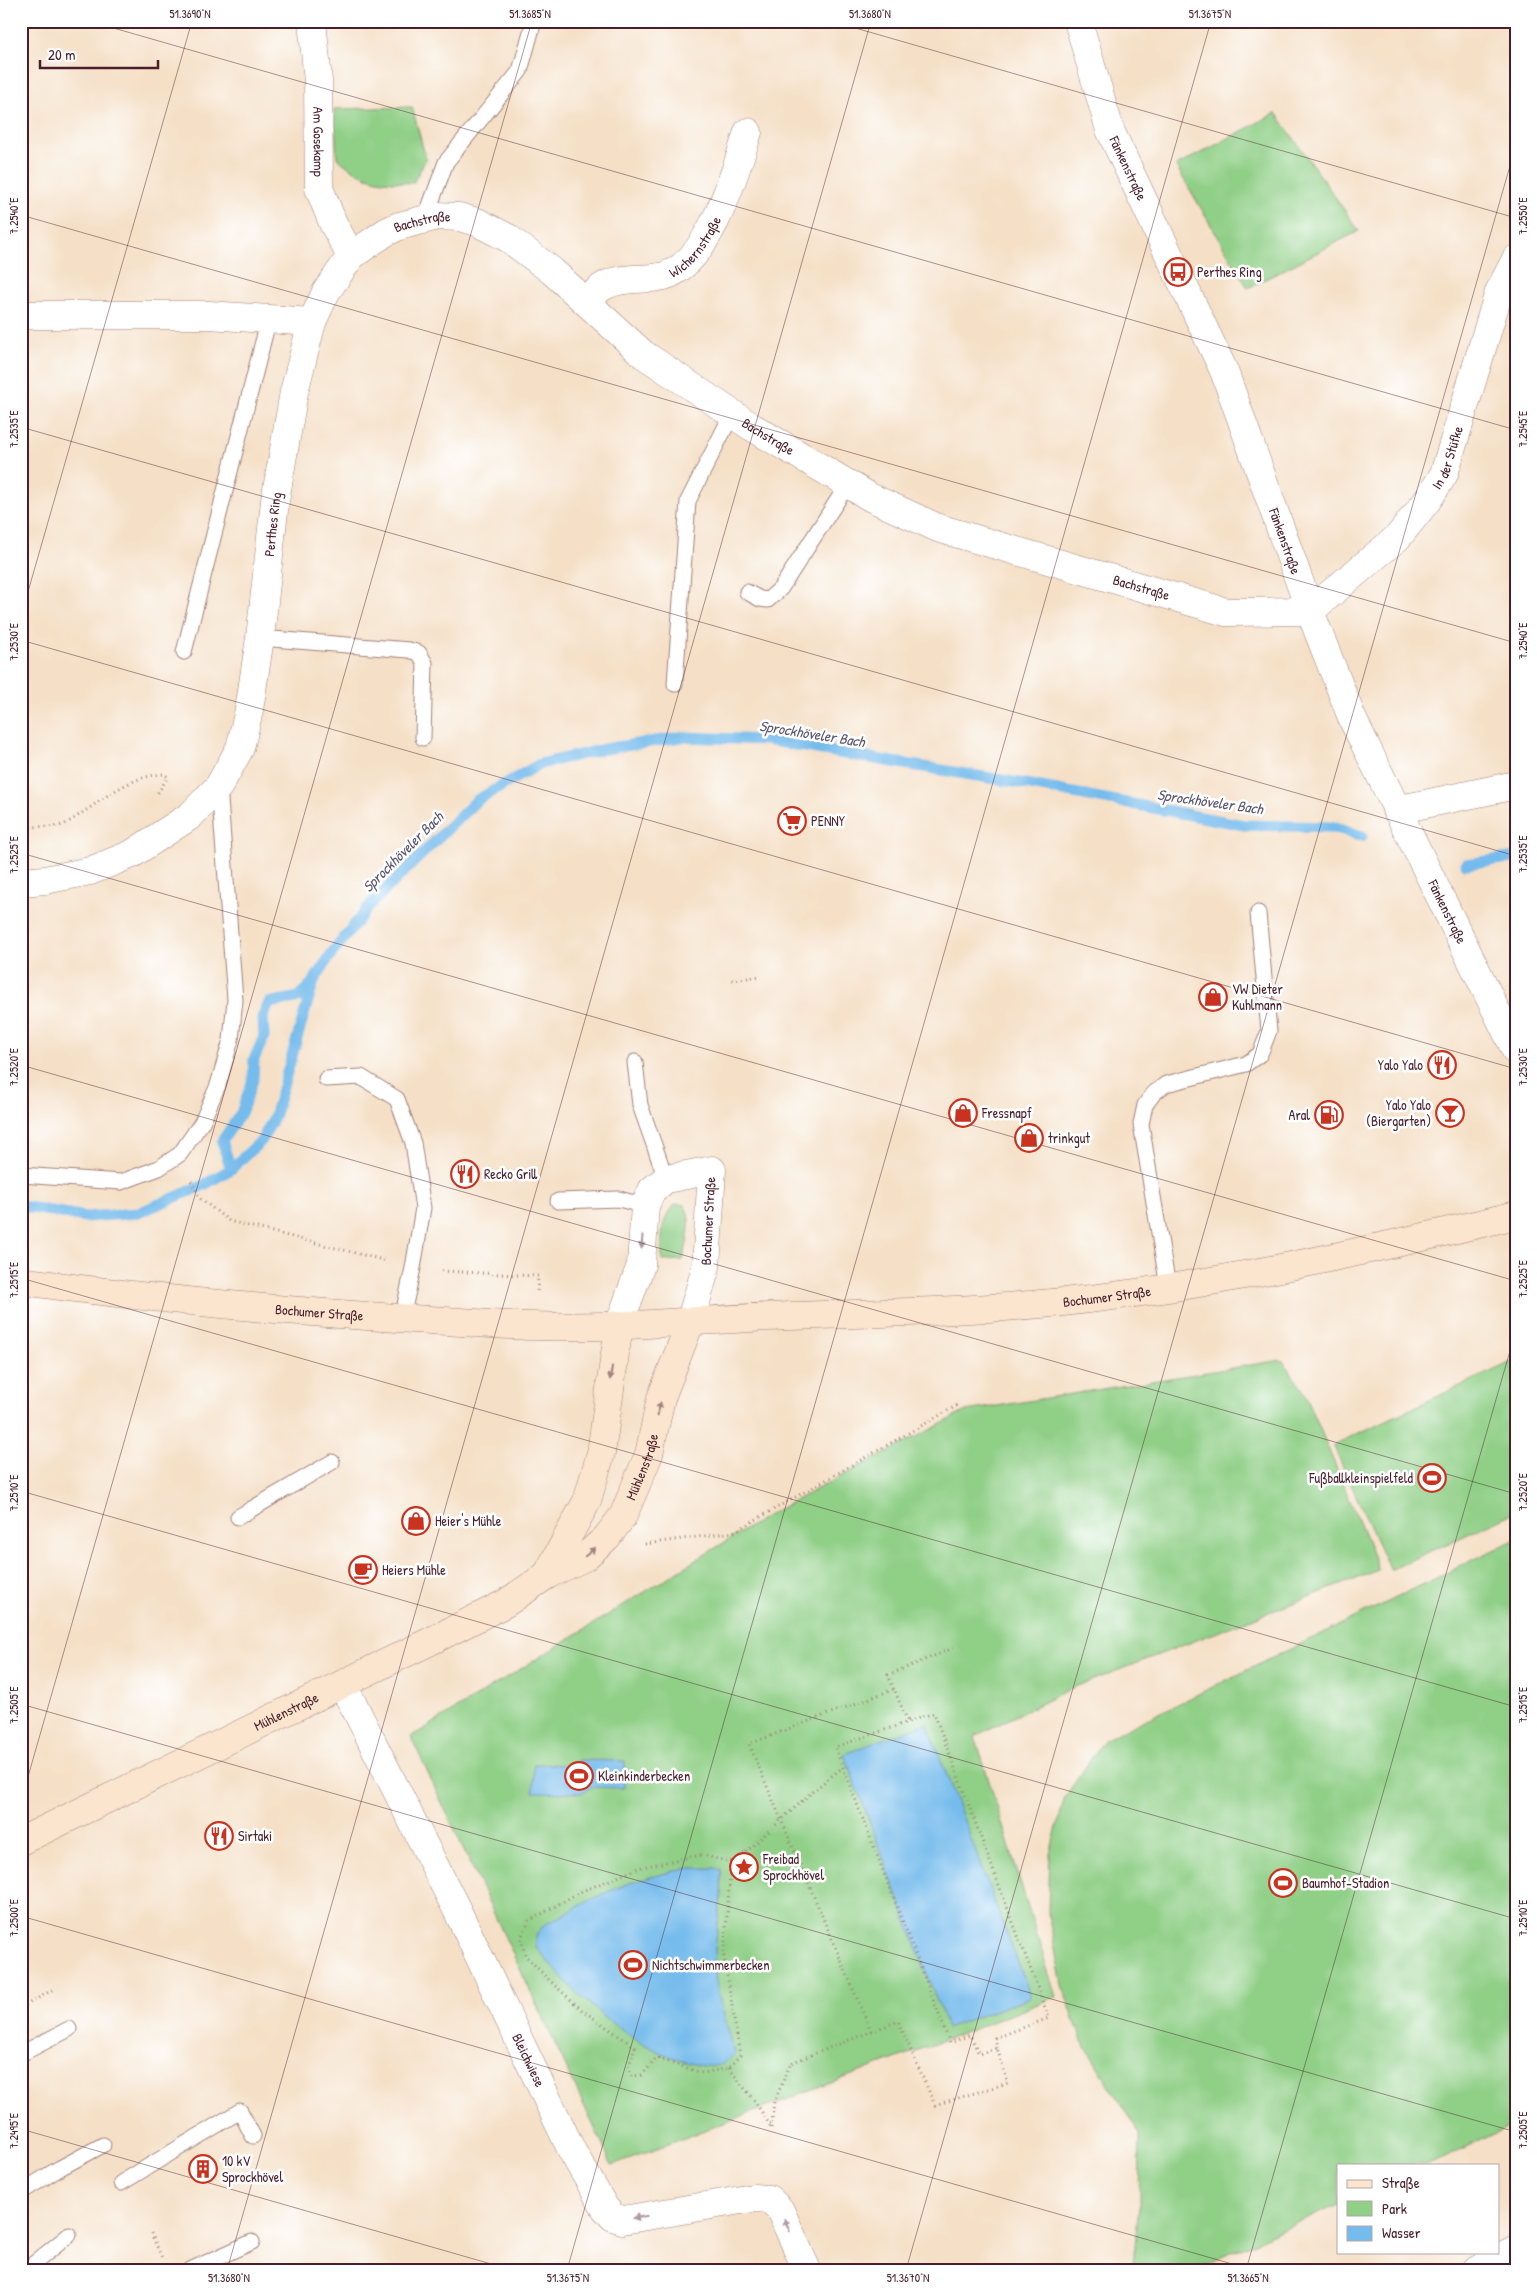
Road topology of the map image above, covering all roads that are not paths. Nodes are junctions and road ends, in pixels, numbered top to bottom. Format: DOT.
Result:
graph roads {
  1 [pos="312,21"];
  2 [pos="534,21"];
  3 [pos="1078,21"];
  4 [pos="748,132"];
  5 [pos="425,219"];
  6 [pos="351,256"];
  7 [pos="1516,258"];
  8 [pos="587,301"];
  9 [pos="21,315"];
  10 [pos="269,318"];
  11 [pos="312,322"];
  12 [pos="732,414"];
  13 [pos="848,484"];
  14 [pos="747,592"];
  15 [pos="1310,611"];
  16 [pos="260,638"];
  17 [pos="184,652"];
  18 [pos="675,684"];
  19 [pos="423,738"];
  20 [pos="1516,785"];
  21 [pos="219,786"];
  22 [pos="1396,810"];
  23 [pos="21,882"];
  24 [pos="1258,913"];
  25 [pos="1516,1051"];
  26 [pos="635,1062"];
  27 [pos="326,1079"];
  28 [pos="21,1175"];
  29 [pos="666,1179"];
  30 [pos="558,1201"];
  31 [pos="645,1206"];
  32 [pos="1516,1215"];
  33 [pos="21,1281"];
  34 [pos="1168,1287"];
  35 [pos="402,1318"];
  36 [pos="690,1323"];
  37 [pos="619,1325"];
  38 [pos="332,1462"];
  39 [pos="238,1516"];
  40 [pos="548,1576"];
  41 [pos="342,1686"];
  42 [pos="21,1841"];
  43 [pos="69,2029"];
  44 [pos="21,2054"];
  45 [pos="254,2136"];
  46 [pos="103,2145"];
  47 [pos="121,2182"];
  48 [pos="21,2192"];
  49 [pos="69,2235"];
  50 [pos="252,2242"];
  51 [pos="1516,2250"];
  52 [pos="26,2270"];
  53 [pos="190,2270"];
  54 [pos="807,2270"];
  55 [pos="1476,2270"];
  1 -- 6 [label="street, Am Gosekamp"];
  2 -- 5 [label="lane"];
  3 -- 15 [label="street, Fänkenstraße"];
  4 -- 8 [label="street, Wichernstraße"];
  5 -- 6 [label="street, Bachstraße"];
  5 -- 8 [label="street, Bachstraße"];
  6 -- 11 [label="street, Bachstraße"];
  7 -- 15 [label="street, In der Stüfke"];
  8 -- 12 [label="street, Bachstraße"];
  9 -- 10 [label="street"];
  10 -- 11 [label="street"];
  10 -- 17 [label="lane"];
  11 -- 16 [label="street, Perthes Ring"];
  12 -- 13 [label="street, Bachstraße"];
  12 -- 18 [label="lane"];
  13 -- 14 [label="lane"];
  13 -- 15 [label="street, Bachstraße"];
  15 -- 22 [label="street, Fänkenstraße"];
  16 -- 19 [label="lane"];
  16 -- 21 [label="street, Perthes Ring"];
  20 -- 22 [label="street"];
  21 -- 23 [label="street, Perthes Ring"];
  21 -- 28 [label="lane"];
  22 -- 25 [label="street, Fänkenstraße"];
  24 -- 34 [label="lane"];
  26 -- 29 [label="lane"];
  27 -- 35 [label="lane"];
  29 -- 31 [label="street"];
  29 -- 36 [label="street, Bochumer Straße"];
  30 -- 31 [label="lane"];
  31 -- 37 [label="street, one-way"];
  32 -- 34 [label="main road, Bochumer Straße"];
  33 -- 35 [label="main road, Bochumer Straße"];
  34 -- 36 [label="main road, Bochumer Straße"];
  35 -- 37 [label="main road, Bochumer Straße"];
  36 -- 37 [label="main road, Bochumer Straße"];
  40 -- 36 [label="main road, Mühlenstraße, one-way"];
  37 -- 40 [label="main road, Mühlenstraße, one-way"];
  38 -- 39 [label="lane"];
  40 -- 41 [label="main road, Mühlenstraße"];
  41 -- 42 [label="main road, Mühlenstraße"];
  54 -- 41 [label="street, Bleichwiese, one-way"];
  43 -- 44 [label="lane"];
  45 -- 47 [label="lane"];
  46 -- 48 [label="lane"];
  49 -- 52 [label="lane"];
  50 -- 53 [label="lane"];
  51 -- 55 [label="street"];
}
